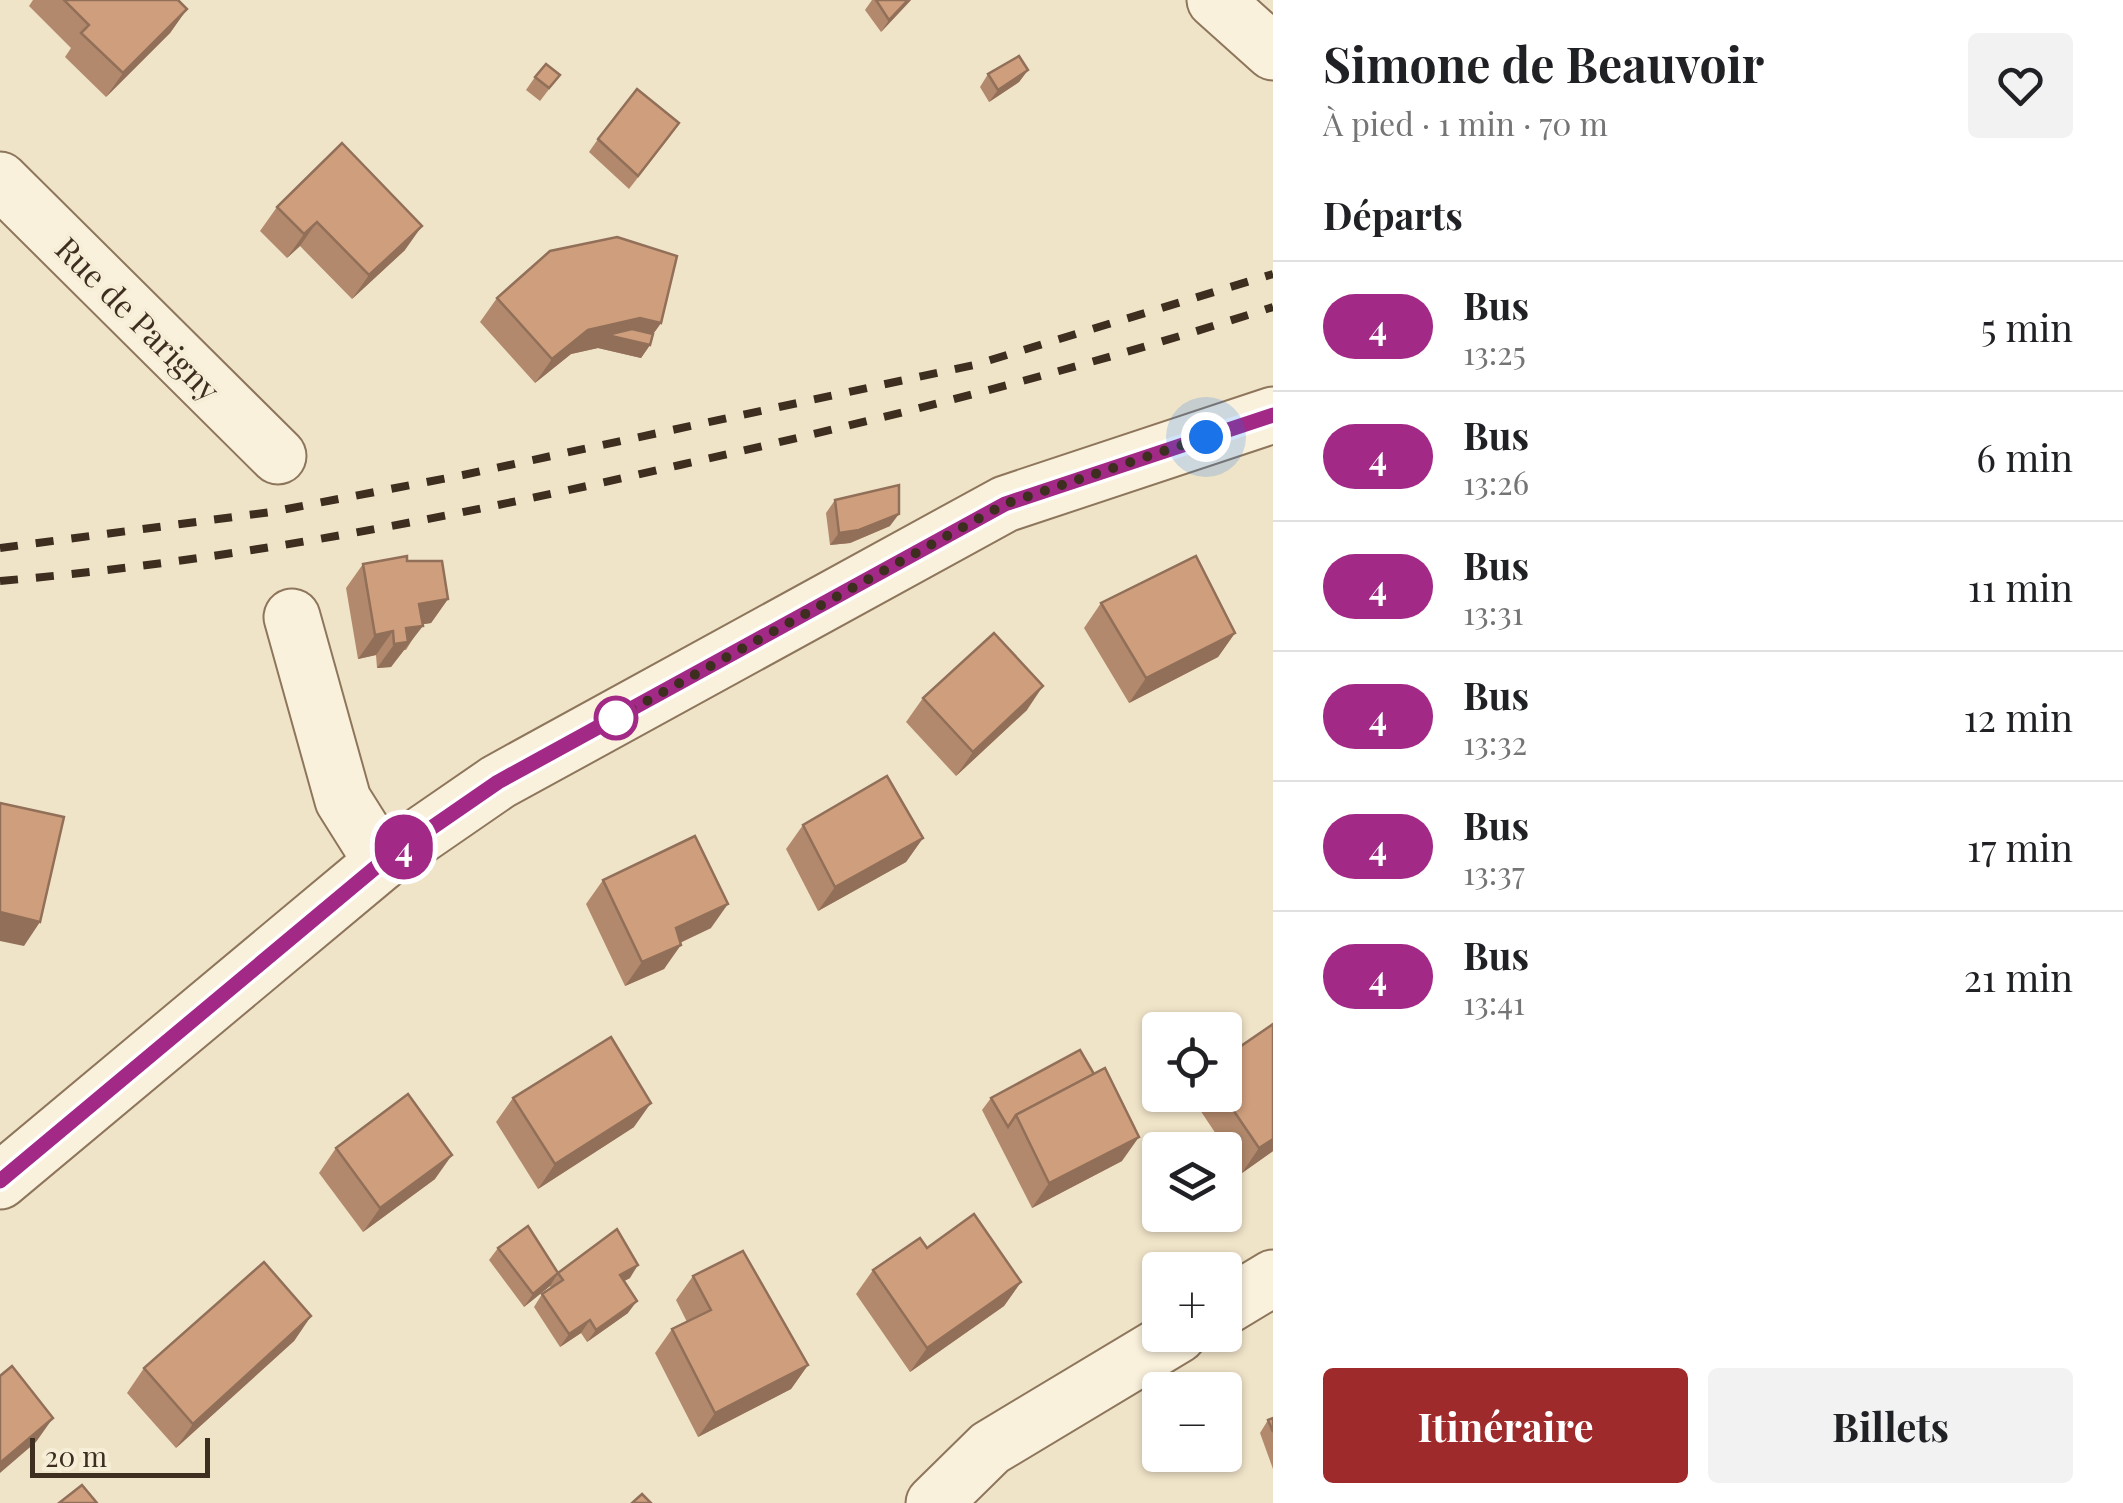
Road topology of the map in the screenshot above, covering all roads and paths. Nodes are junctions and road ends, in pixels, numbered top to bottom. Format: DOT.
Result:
graph roads {
  1 [pos="1215,0"];
  2 [pos="1273,52"];
  3 [pos="0,180"];
  4 [pos="1273,415"];
  5 [pos="278,456"];
  6 [pos="292,617"];
  7 [pos="382,862"];
  8 [pos="0,1181"];
  9 [pos="1273,1278"];
  10 [pos="1242,1297"];
  11 [pos="1150,1352"];
  12 [pos="934,1503"];
  1 -- 2 [label="street"];
  3 -- 5 [label="street, Rue de Parigny"];
  4 -- 7 [label="street"];
  6 -- 7 [label="street"];
  7 -- 8 [label="street"];
  9 -- 10 [label="street"];
  11 -- 12 [label="street"];
}
